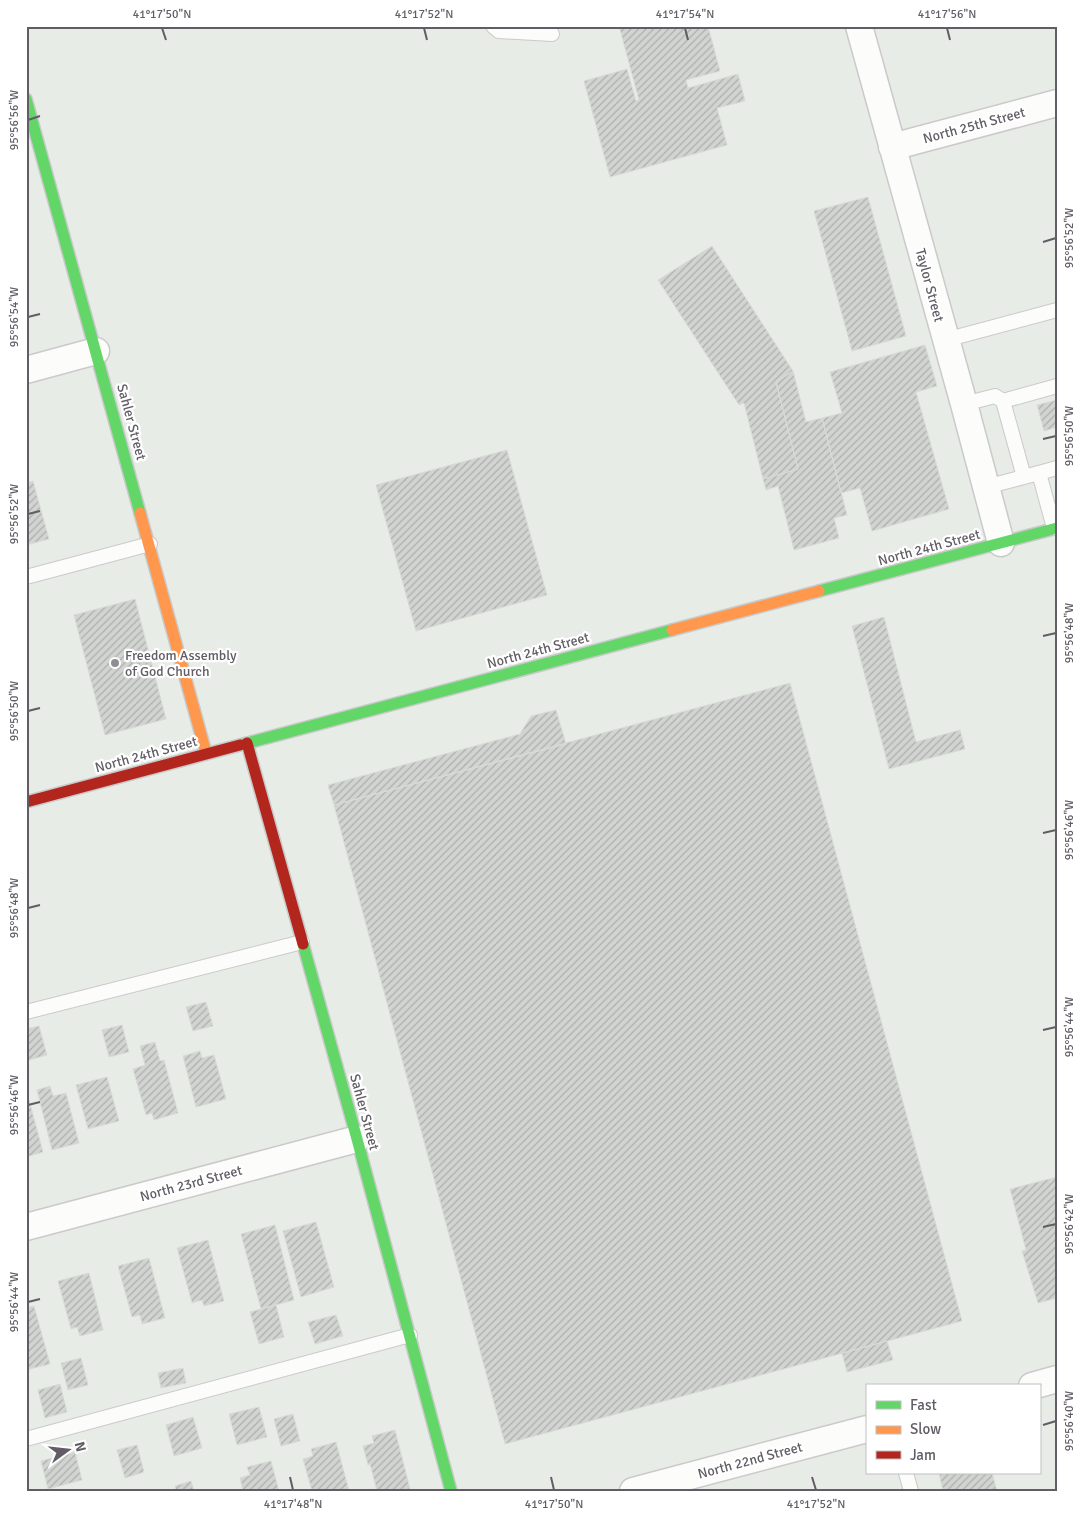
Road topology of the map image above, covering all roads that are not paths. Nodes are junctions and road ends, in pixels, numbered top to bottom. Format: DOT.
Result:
graph roads {
  1 [pos="493,26"];
  2 [pos="860,26"];
  3 [pos="552,34"];
  4 [pos="26,99"];
  5 [pos="1057,103"];
  6 [pos="892,147"];
  7 [pos="42,154"];
  8 [pos="26,158"];
  9 [pos="1057,310"];
  10 [pos="945,340"];
  11 [pos="96,351"];
  12 [pos="26,370"];
  13 [pos="1057,386"];
  14 [pos="1003,401"];
  15 [pos="964,404"];
  16 [pos="1057,468"];
  17 [pos="1039,472"];
  18 [pos="1024,477"];
  19 [pos="986,487"];
  20 [pos="1055,528"];
  21 [pos="1001,543"];
  22 [pos="150,544"];
  23 [pos="26,577"];
  24 [pos="247,743"];
  25 [pos="206,753"];
  26 [pos="26,802"];
  27 [pos="302,942"];
  28 [pos="26,1012"];
  29 [pos="357,1139"];
  30 [pos="26,1227"];
  31 [pos="410,1335"];
  32 [pos="1057,1379"];
  33 [pos="1039,1384"];
  34 [pos="866,1429"];
  35 [pos="26,1439"];
  36 [pos="906,1474"];
  37 [pos="451,1491"];
  38 [pos="633,1491"];
  39 [pos="911,1491"];
  1 -- 3 [label="lane"];
  2 -- 6 [label="street, Taylor Street"];
  4 -- 7 [label="street, Sahler Street"];
  5 -- 6 [label="street, North 25th Street"];
  6 -- 10 [label="street, Taylor Street"];
  7 -- 8 [label="lane"];
  7 -- 11 [label="street, Sahler Street"];
  9 -- 10 [label="lane"];
  10 -- 15 [label="street, Taylor Street"];
  11 -- 12 [label="street"];
  11 -- 22 [label="street, Sahler Street"];
  13 -- 14 [label="lane"];
  14 -- 15 [label="lane"];
  14 -- 18 [label="lane"];
  15 -- 19 [label="street, Taylor Street"];
  16 -- 17 [label="lane"];
  17 -- 18 [label="lane"];
  17 -- 20 [label="lane"];
  18 -- 19 [label="lane"];
  19 -- 21 [label="street, Taylor Street"];
  20 -- 21 [label="street, North 24th Street"];
  21 -- 24 [label="street, North 24th Street"];
  22 -- 23 [label="lane"];
  22 -- 25 [label="street, Sahler Street"];
  24 -- 25 [label="street, North 24th Street"];
  24 -- 27 [label="street, Sahler Street"];
  25 -- 26 [label="street, North 24th Street"];
  27 -- 28 [label="lane"];
  27 -- 29 [label="street, Sahler Street"];
  29 -- 30 [label="street, North 23rd Street"];
  29 -- 31 [label="street, Sahler Street"];
  31 -- 35 [label="lane"];
  31 -- 37 [label="street, Sahler Street"];
  32 -- 33 [label="street"];
  34 -- 38 [label="street, North 22nd Street"];
  36 -- 39 [label="lane"];
}
